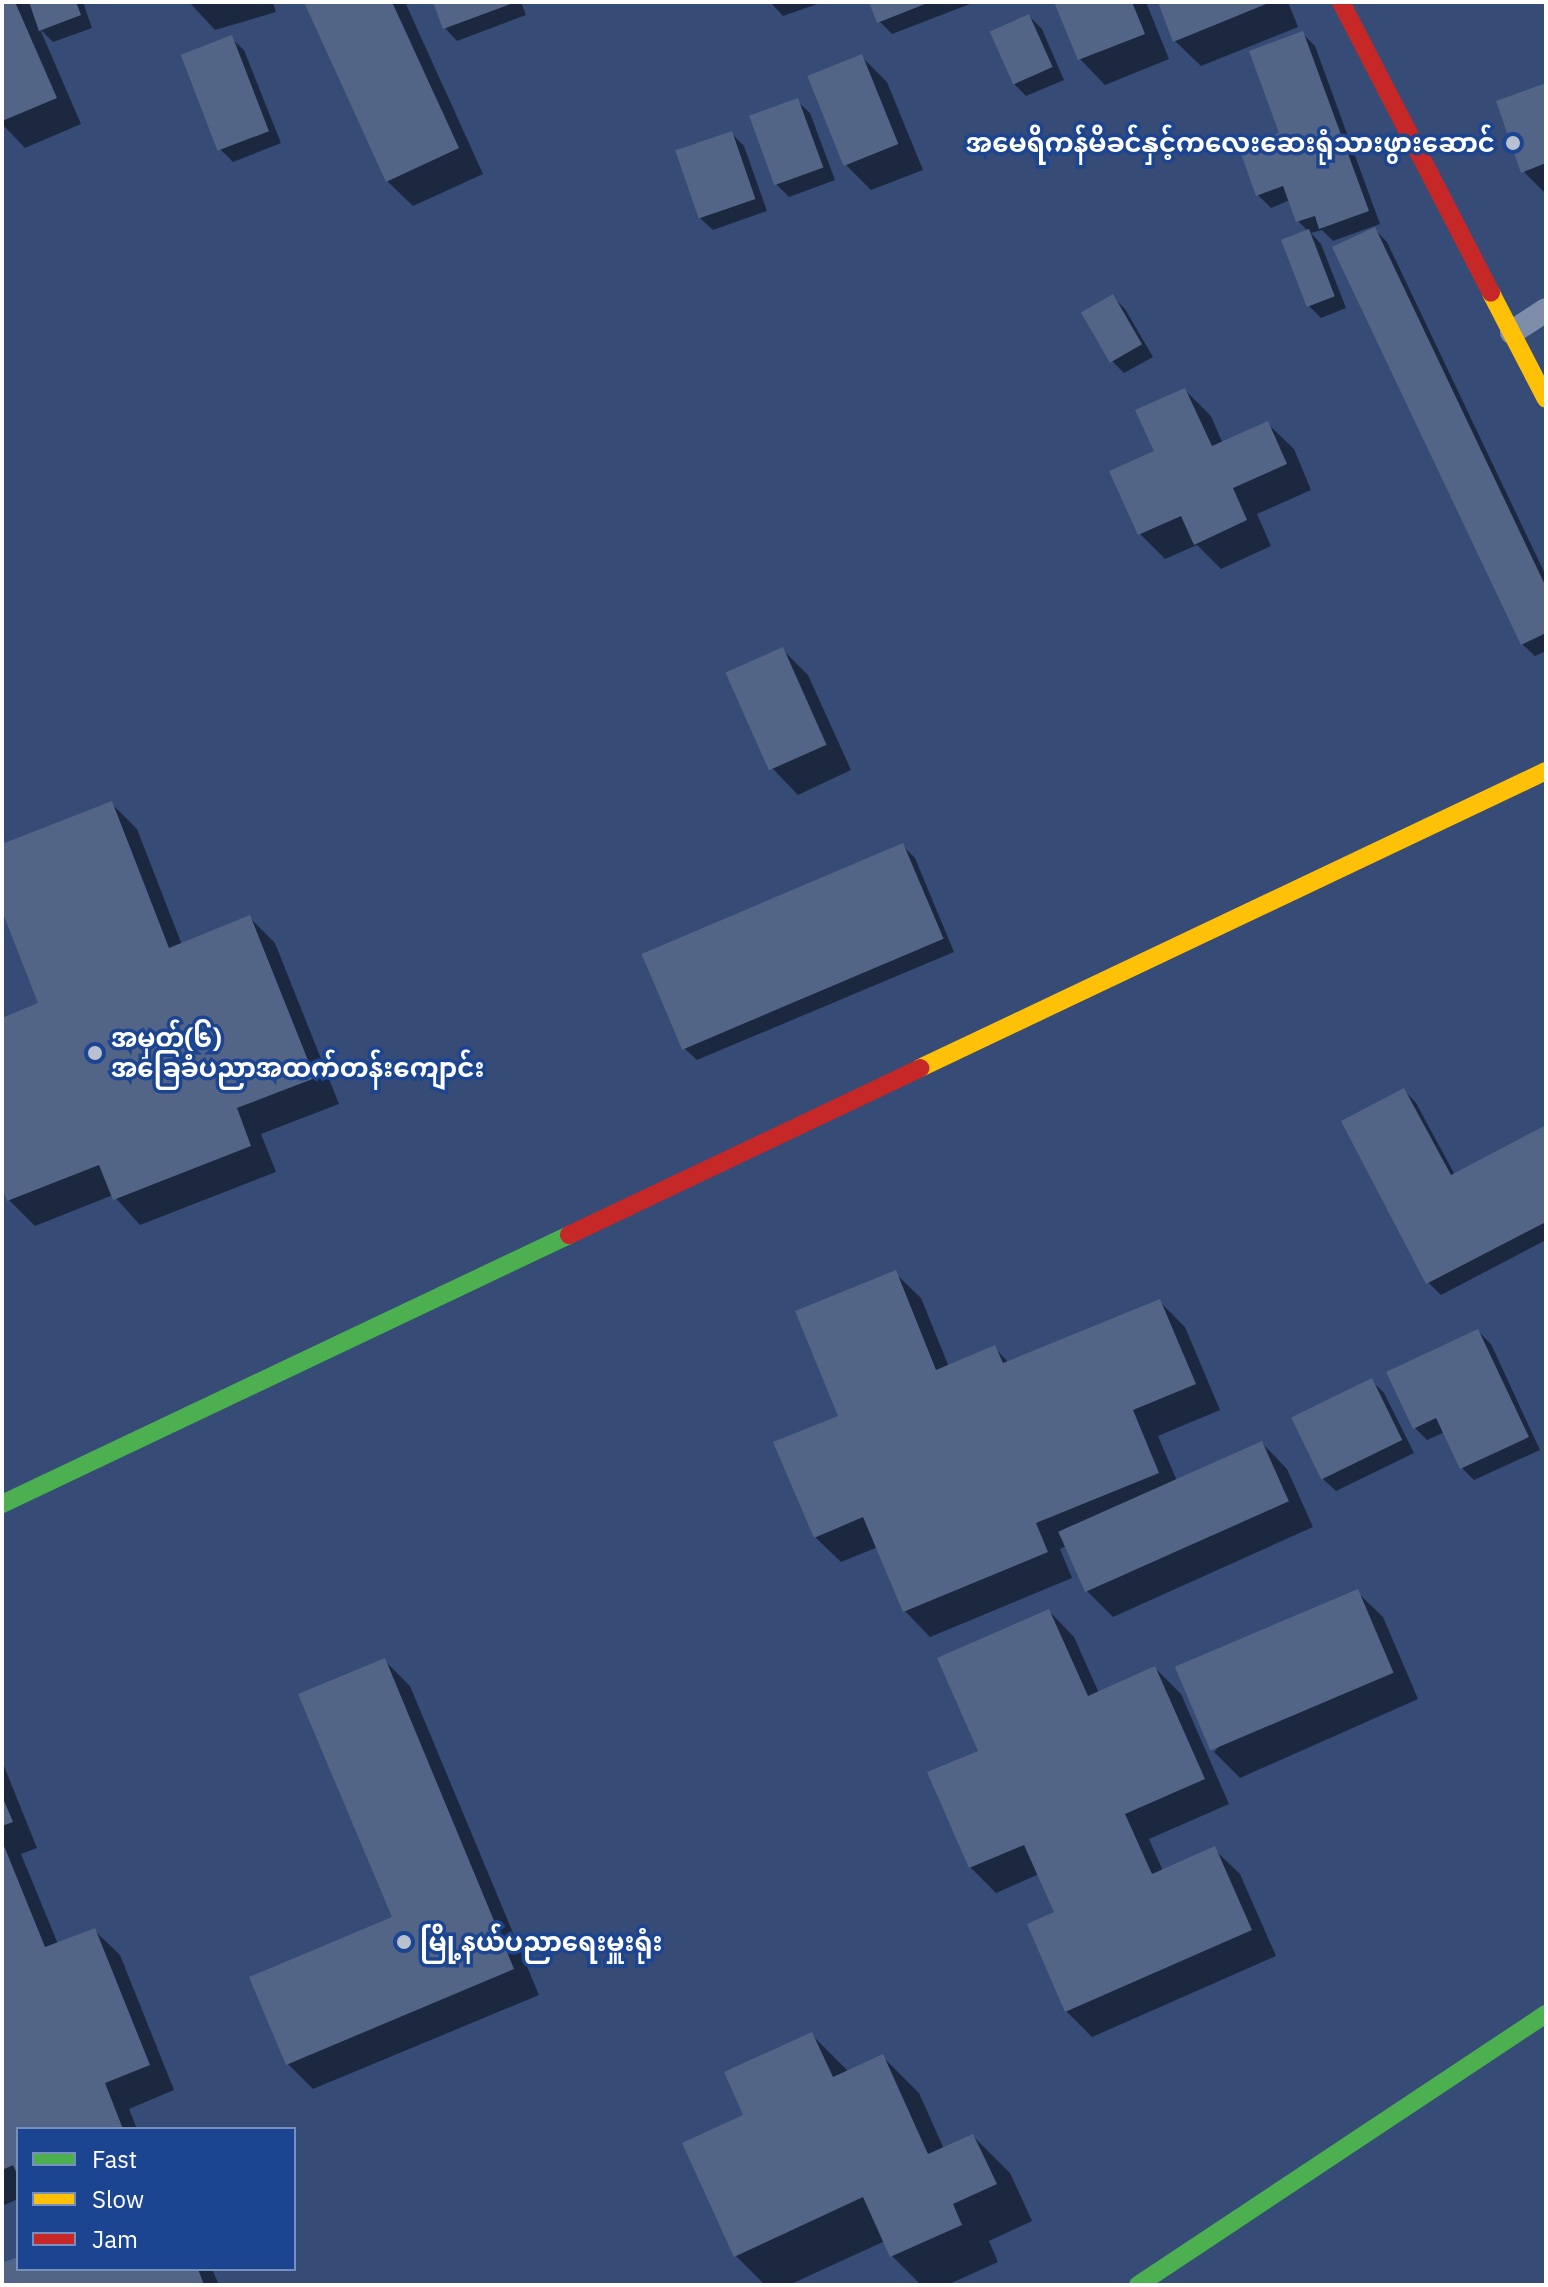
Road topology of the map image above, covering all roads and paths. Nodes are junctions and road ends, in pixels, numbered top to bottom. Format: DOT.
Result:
graph roads {
  1 [pos="1341,2"];
  2 [pos="1546,310"];
  3 [pos="1512,332"];
  4 [pos="1546,399"];
  5 [pos="1546,771"];
  6 [pos="2,1504"];
  7 [pos="1546,2014"];
  8 [pos="1138,2285"];
  1 -- 3 [label="street"];
  2 -- 3 [label="lane"];
  3 -- 4 [label="street"];
  5 -- 6 [label="street"];
  7 -- 8 [label="street"];
}
